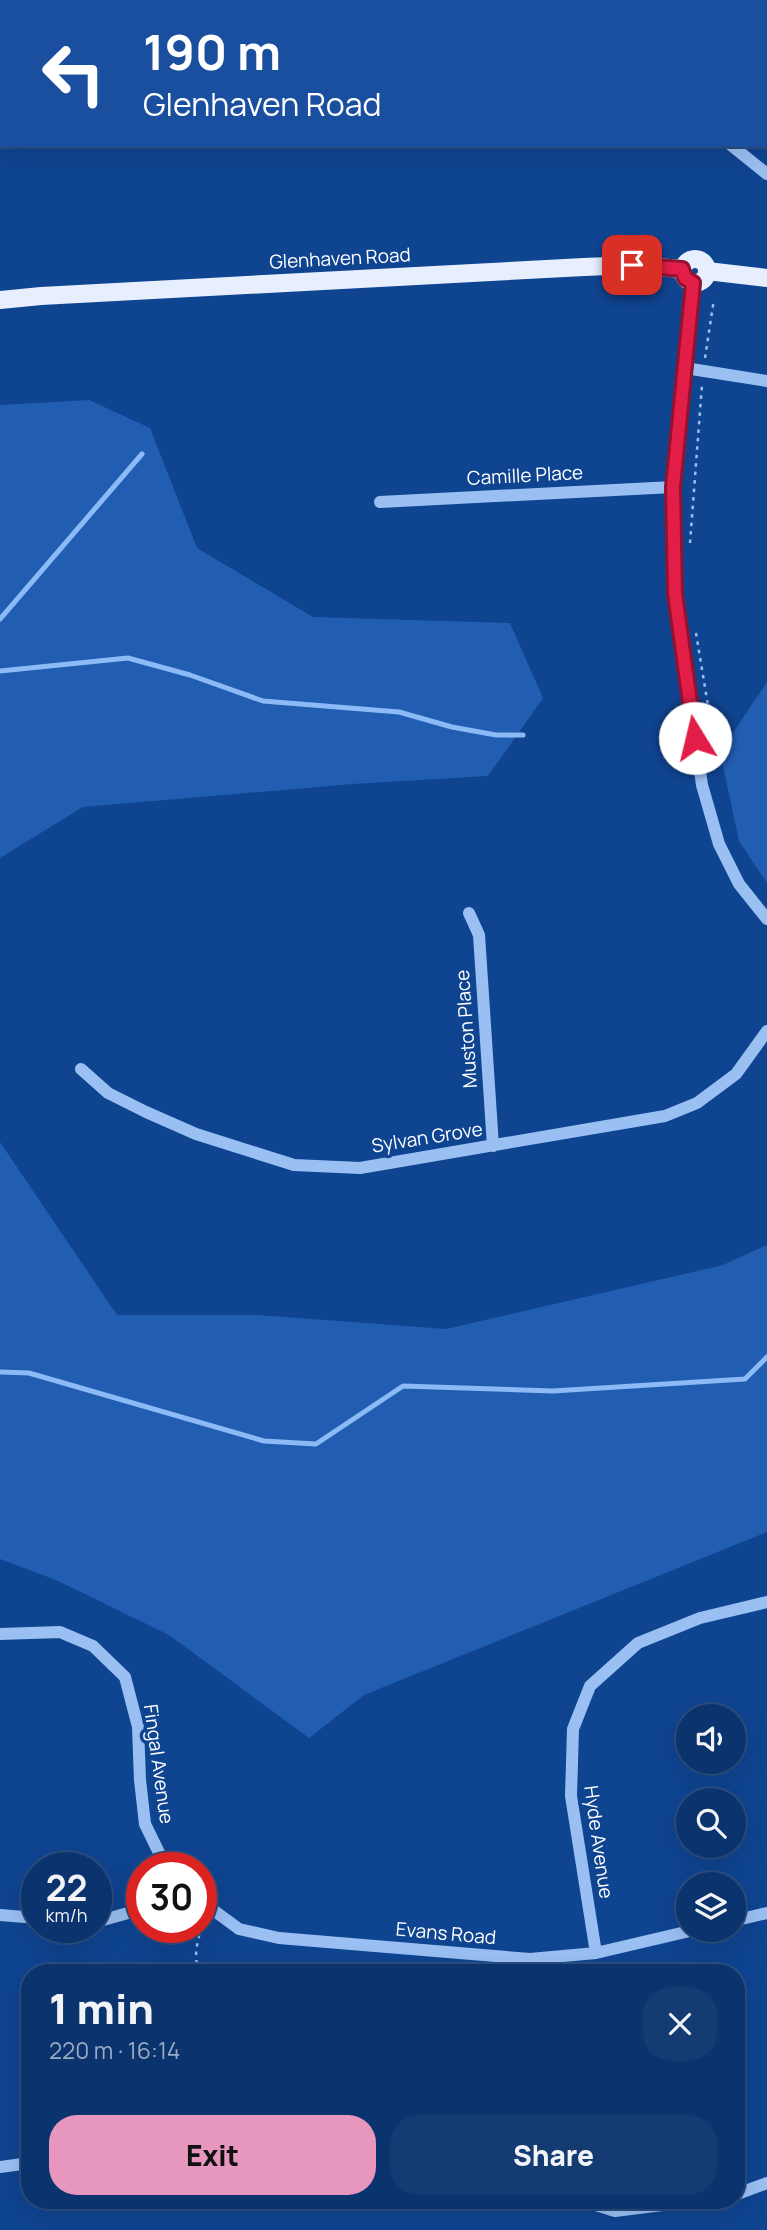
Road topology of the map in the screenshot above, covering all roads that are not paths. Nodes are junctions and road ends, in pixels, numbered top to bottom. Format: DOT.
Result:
graph roads {
  1 [pos="733,147"];
  2 [pos="767,174"];
  3 [pos="688,276"];
  4 [pos="767,278"];
  5 [pos="0,300"];
  6 [pos="685,368"];
  7 [pos="767,381"];
  8 [pos="673,487"];
  9 [pos="380,502"];
  10 [pos="469,913"];
  11 [pos="767,919"];
  12 [pos="767,1031"];
  13 [pos="81,1069"];
  14 [pos="494,1146"];
  15 [pos="767,1602"];
  16 [pos="0,1634"];
  17 [pos="159,1852"];
  18 [pos="217,1913"];
  19 [pos="767,1913"];
  20 [pos="0,1915"];
  21 [pos="21,1917"];
  22 [pos="746,1918"];
  23 [pos="676,1934"];
  24 [pos="596,1953"];
  25 [pos="21,2164"];
  26 [pos="0,2167"];
  27 [pos="767,2183"];
  28 [pos="745,2191"];
  29 [pos="609,2209"];
  30 [pos="631,2209"];
  1 -- 2 [label="street"];
  3 -- 4 [label="main road, Glenhaven Road"];
  3 -- 5 [label="main road, Glenhaven Road"];
  3 -- 6 [label="street"];
  6 -- 7 [label="street"];
  6 -- 8 [label="street"];
  8 -- 9 [label="street, Camille Place"];
  8 -- 11 [label="street"];
  10 -- 14 [label="street, Muston Place"];
  12 -- 14 [label="street, Sylvan Grove"];
  13 -- 14 [label="street, Sylvan Grove"];
  15 -- 24 [label="street, Hyde Avenue"];
  16 -- 17 [label="street, Fingal Avenue"];
  18 -- 24 [label="street, Evans Road"];
  19 -- 22 [label="street"];
  20 -- 21 [label="street"];
  23 -- 24 [label="street, Evans Road"];
  25 -- 26 [label="street"];
  27 -- 28 [label="street"];
  29 -- 30 [label="street"];
}
